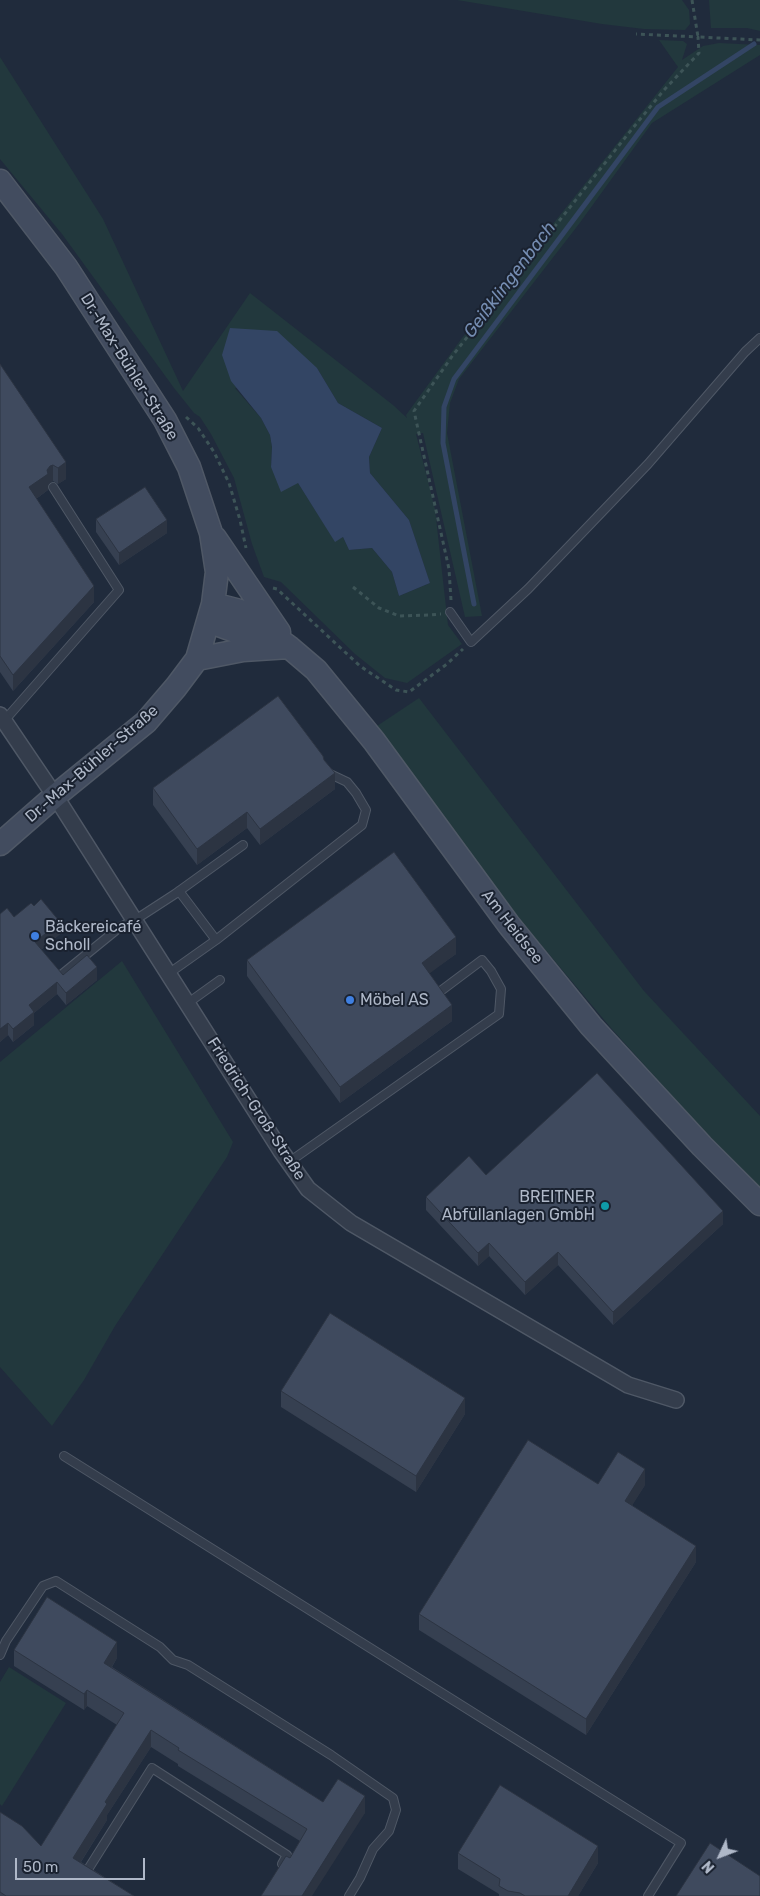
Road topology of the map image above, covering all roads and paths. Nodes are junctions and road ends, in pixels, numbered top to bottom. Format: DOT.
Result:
graph roads {
  1 [pos="692,0"];
  2 [pos="636,34"];
  3 [pos="698,37"];
  4 [pos="760,40"];
  5 [pos="0,182"];
  6 [pos="760,338"];
  7 [pos="53,488"];
  8 [pos="211,533"];
  9 [pos="266,586"];
  10 [pos="353,587"];
  11 [pos="450,612"];
  12 [pos="211,613"];
  13 [pos="429,616"];
  14 [pos="471,642"];
  15 [pos="284,643"];
  16 [pos="198,659"];
  17 [pos="2,718"];
  18 [pos="328,773"];
  19 [pos="55,796"];
  20 [pos="0,844"];
  21 [pos="243,845"];
  22 [pos="179,891"];
  23 [pos="135,920"];
  24 [pos="216,940"];
  25 [pos="168,974"];
  26 [pos="61,975"];
  27 [pos="220,980"];
  28 [pos="438,993"];
  29 [pos="188,1003"];
  30 [pos="289,1162"];
  31 [pos="760,1204"];
  32 [pos="676,1400"];
  33 [pos="64,1456"];
  34 [pos="0,1656"];
  35 [pos="87,1871"];
  36 [pos="277,1872"];
  37 [pos="349,1896"];
  38 [pos="648,1896"];
  1 -- 3 [label="path"];
  2 -- 3 [label="path"];
  3 -- 4 [label="path"];
  3 -- 11 [label="path"];
  5 -- 8 [label="main road, Dr.-Max-Bühler-Straße"];
  6 -- 14 [label="lane"];
  7 -- 17 [label="lane"];
  8 -- 12 [label="main road, Dr.-Max-Bühler-Straße"];
  8 -- 15 [label="main road"];
  9 -- 14 [label="path"];
  10 -- 13 [label="path"];
  11 -- 14 [label="lane"];
  12 -- 15 [label="main road, Am Heidsee"];
  12 -- 16 [label="main road, Dr.-Max-Bühler-Straße"];
  15 -- 16 [label="main road"];
  15 -- 31 [label="main road, Am Heidsee"];
  16 -- 19 [label="main road, Dr.-Max-Bühler-Straße"];
  17 -- 19 [label="street, Friedrich-Groß-Straße"];
  18 -- 24 [label="lane"];
  19 -- 20 [label="main road, Dr.-Max-Bühler-Straße"];
  19 -- 23 [label="street, Friedrich-Groß-Straße"];
  21 -- 22 [label="lane"];
  22 -- 23 [label="lane"];
  22 -- 24 [label="lane"];
  23 -- 25 [label="street, Friedrich-Groß-Straße"];
  23 -- 26 [label="lane"];
  24 -- 25 [label="lane"];
  25 -- 29 [label="street, Friedrich-Groß-Straße"];
  27 -- 29 [label="lane"];
  28 -- 30 [label="lane"];
  29 -- 30 [label="street, Friedrich-Groß-Straße"];
  30 -- 32 [label="street, Friedrich-Groß-Straße"];
  33 -- 38 [label="lane"];
  34 -- 37 [label="lane"];
  35 -- 36 [label="lane"];
}
